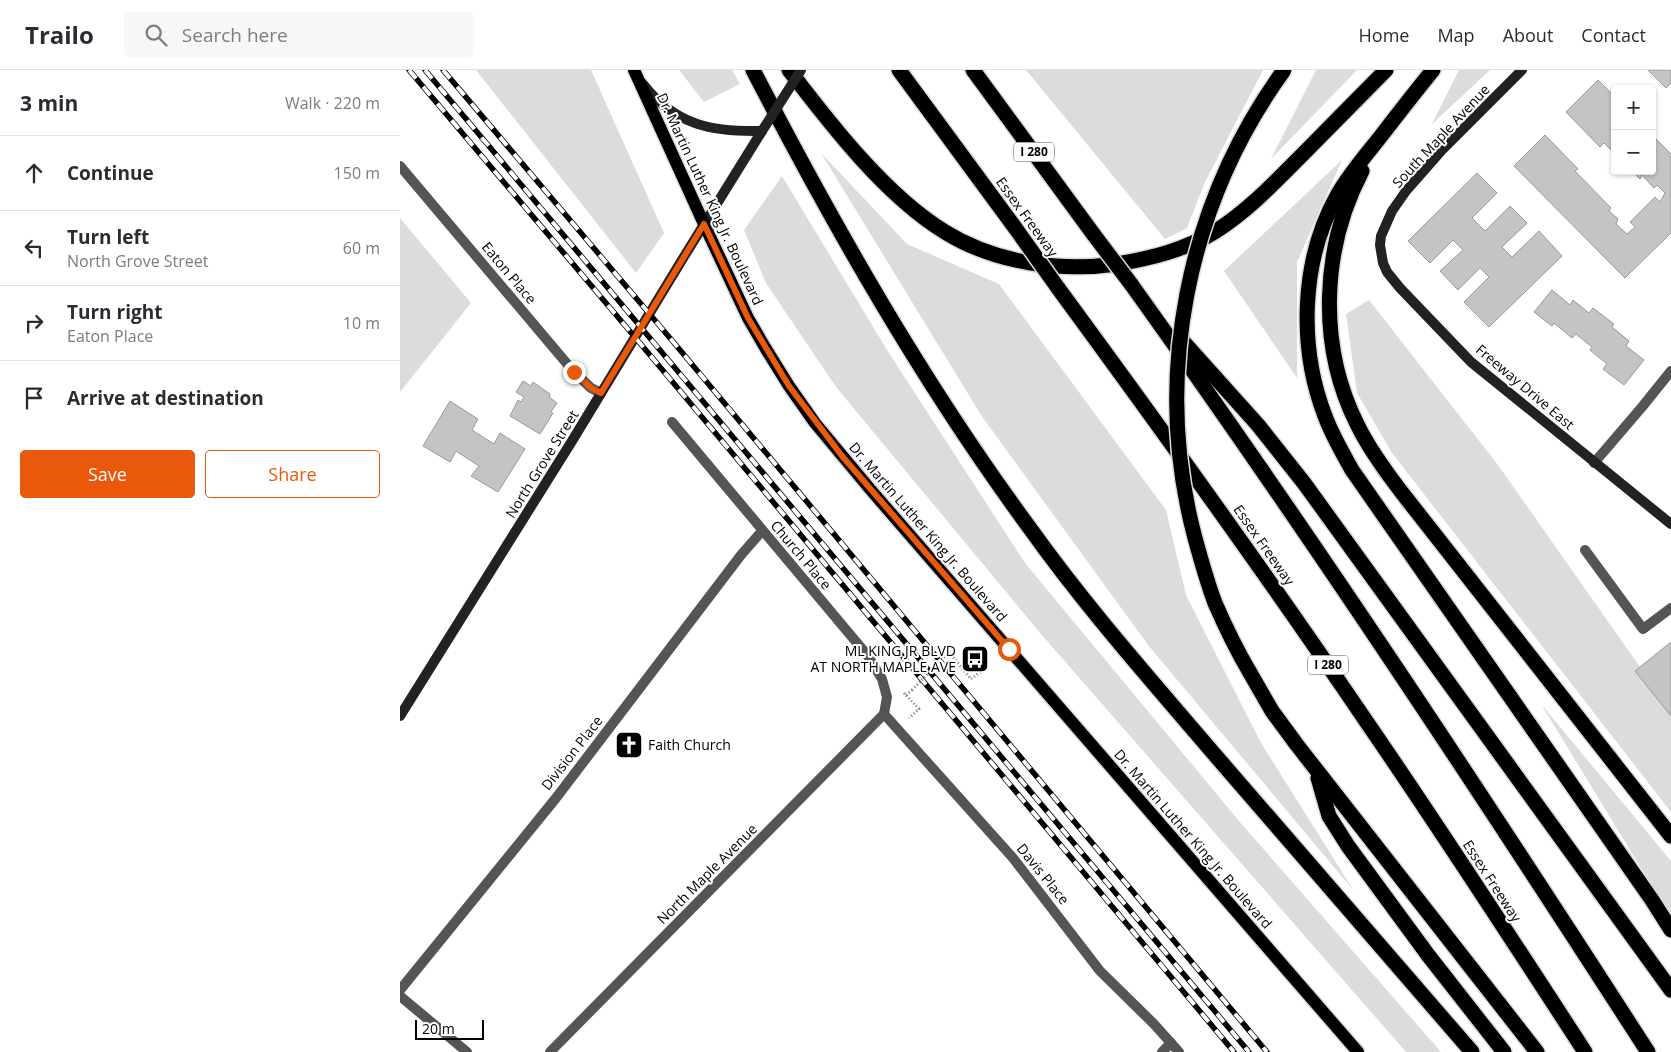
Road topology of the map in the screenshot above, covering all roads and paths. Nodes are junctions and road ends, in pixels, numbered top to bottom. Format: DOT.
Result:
graph roads {
  1 [pos="753,70"];
  2 [pos="788,70"];
  3 [pos="801,70"];
  4 [pos="899,70"];
  5 [pos="973,70"];
  6 [pos="1284,70"];
  7 [pos="1386,70"];
  8 [pos="1433,70"];
  9 [pos="1522,70"];
  10 [pos="635,72"];
  11 [pos="762,131"];
  12 [pos="1384,131"];
  13 [pos="400,166"];
  14 [pos="704,224"];
  15 [pos="1381,254"];
  16 [pos="1131,284"];
  17 [pos="1671,371"];
  18 [pos="601,393"];
  19 [pos="672,422"];
  20 [pos="1594,463"];
  21 [pos="1671,524"];
  22 [pos="762,531"];
  23 [pos="1585,550"];
  24 [pos="1671,608"];
  25 [pos="984,669"];
  26 [pos="884,714"];
  27 [pos="915,714"];
  28 [pos="400,716"];
  29 [pos="1315,769"];
  30 [pos="1671,836"];
  31 [pos="1671,930"];
  32 [pos="400,990"];
  33 [pos="1671,990"];
  34 [pos="400,996"];
  35 [pos="1171,1043"];
  36 [pos="467,1052"];
  37 [pos="550,1052"];
  38 [pos="1162,1052"];
  39 [pos="1179,1052"];
  40 [pos="1358,1052"];
  41 [pos="1472,1052"];
  42 [pos="1504,1052"];
  43 [pos="1537,1052"];
  44 [pos="1585,1052"];
  45 [pos="1648,1052"];
  1 -- 41 [label="highway"];
  2 -- 7 [label="highway"];
  3 -- 11 [label="main road, North Grove Street, bridge"];
  4 -- 44 [label="highway, Essex Freeway / I 280, bridge"];
  5 -- 16 [label="highway, I 280, bridge"];
  6 -- 29 [label="highway, bridge"];
  8 -- 12 [label="highway"];
  9 -- 15 [label="main road, South Maple Avenue"];
  10 -- 11 [label="main road"];
  10 -- 14 [label="main road, Dr. Martin Luther King Jr. Boulevard"];
  11 -- 14 [label="main road, North Grove Street"];
  12 -- 30 [label="highway"];
  12 -- 31 [label="highway"];
  13 -- 18 [label="street, Eaton Place"];
  14 -- 18 [label="main road, North Grove Street"];
  14 -- 40 [label="main road, Dr. Martin Luther King Jr. Boulevard"];
  15 -- 20 [label="main road, Freeway Drive East"];
  16 -- 33 [label="highway"];
  16 -- 45 [label="highway, I 280"];
  17 -- 20 [label="street"];
  18 -- 28 [label="main road, North Grove Street"];
  19 -- 22 [label="street, Church Place"];
  20 -- 21 [label="main road, Freeway Drive East"];
  22 -- 26 [label="street, Church Place"];
  22 -- 32 [label="street, Division Place"];
  23 -- 24 [label="street"];
  25 -- 27 [label="path, bridge"];
  26 -- 35 [label="street, Davis Place"];
  26 -- 37 [label="street, North Maple Avenue"];
  29 -- 42 [label="highway"];
  29 -- 43 [label="highway"];
  34 -- 36 [label="street"];
  35 -- 38 [label="street"];
  35 -- 39 [label="street, Davis Place"];
}
